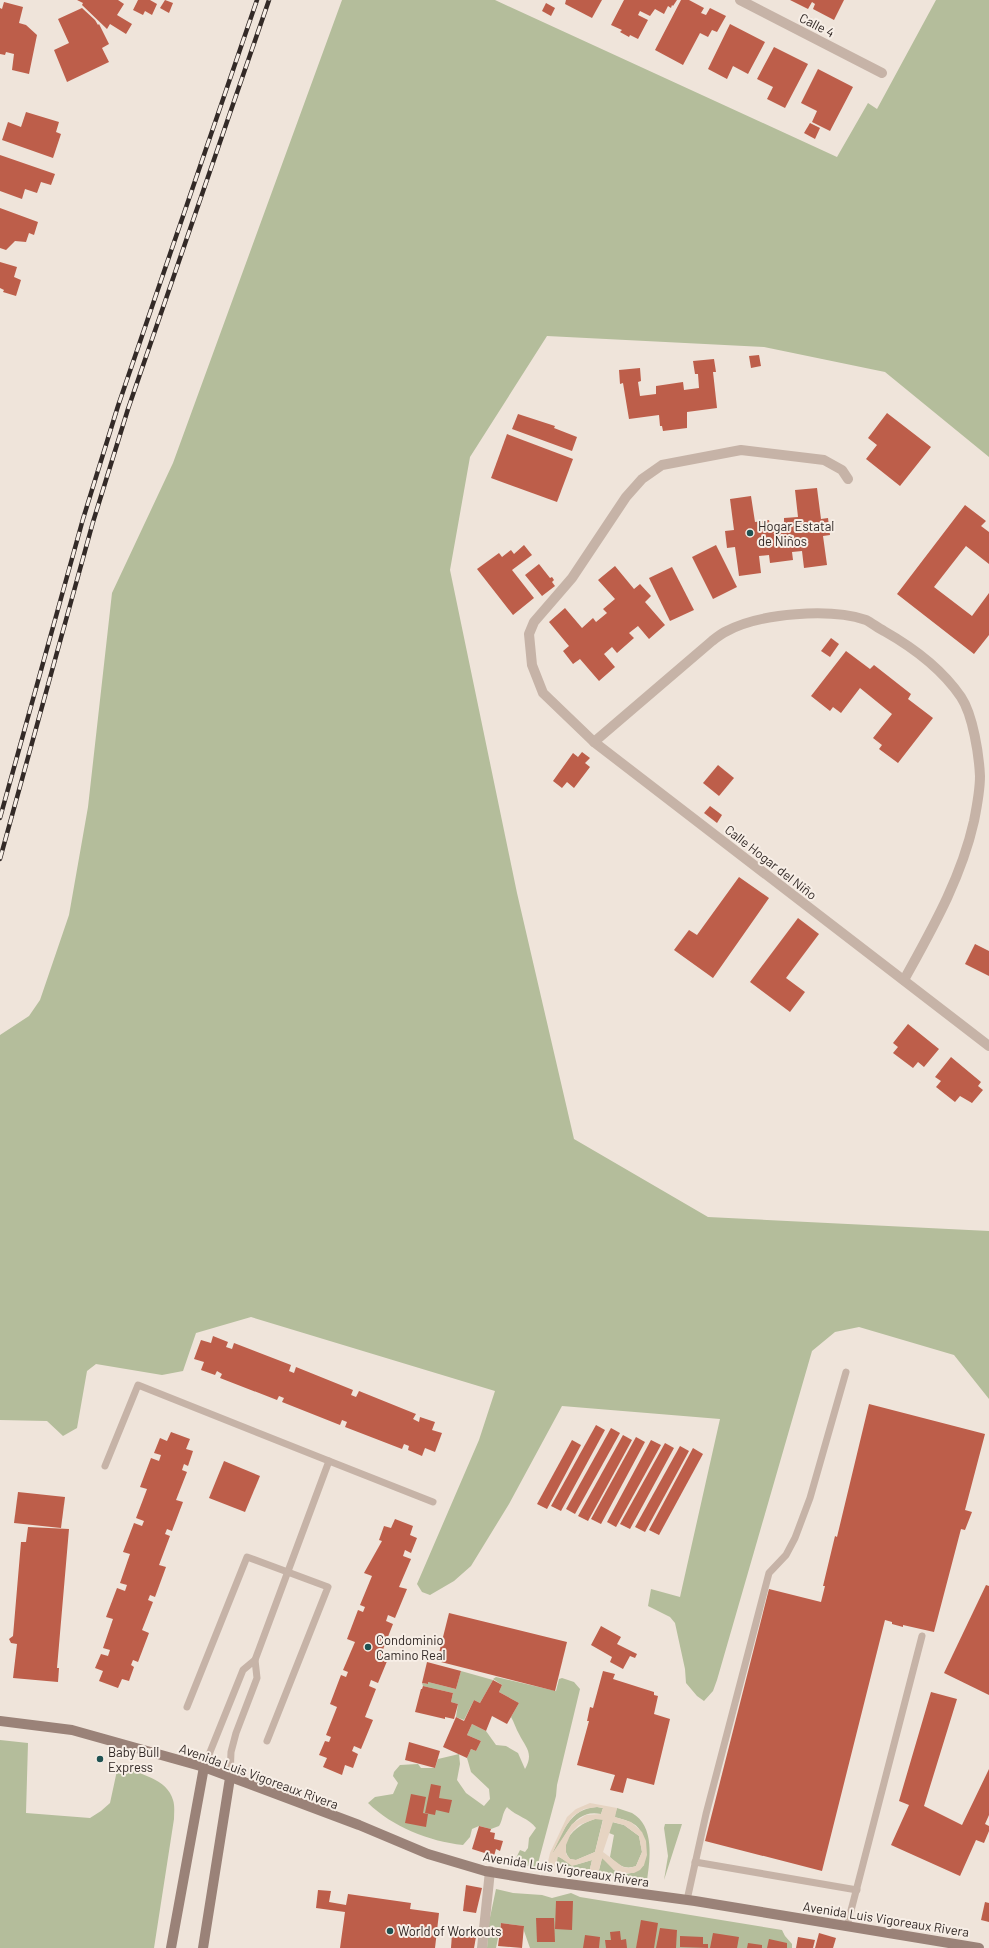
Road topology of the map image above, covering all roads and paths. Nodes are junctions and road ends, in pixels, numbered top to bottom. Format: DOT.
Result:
graph roads {
  1 [pos="740,0"];
  2 [pos="882,73"];
  3 [pos="848,479"];
  4 [pos="594,742"];
  5 [pos="904,980"];
  6 [pos="989,1046"];
  7 [pos="846,1372"];
  8 [pos="329,1461"];
  9 [pos="105,1466"];
  10 [pos="433,1502"];
  11 [pos="288,1572"];
  12 [pos="922,1636"];
  13 [pos="255,1660"];
  14 [pos="187,1707"];
  15 [pos="0,1722"];
  16 [pos="267,1741"];
  17 [pos="204,1768"];
  18 [pos="230,1778"];
  19 [pos="695,1862"];
  20 [pos="490,1872"];
  21 [pos="857,1890"];
  22 [pos="687,1900"];
  23 [pos="848,1926"];
  24 [pos="171,1948"];
  25 [pos="203,1948"];
  26 [pos="482,1948"];
  27 [pos="979,1948"];
  1 -- 2 [label="street, Calle 4"];
  3 -- 4 [label="street, Calle Hogar del Niño"];
  4 -- 5 [label="street, Calle Hogar del Niño"];
  4 -- 5 [label="street"];
  5 -- 6 [label="street, Calle Hogar del Niño"];
  7 -- 19 [label="lane"];
  8 -- 9 [label="lane"];
  8 -- 10 [label="lane"];
  8 -- 11 [label="lane"];
  11 -- 13 [label="lane"];
  11 -- 14 [label="lane"];
  11 -- 16 [label="lane"];
  12 -- 21 [label="lane"];
  13 -- 17 [label="lane"];
  13 -- 18 [label="lane"];
  15 -- 17 [label="main road, Avenida Luis Vigoreaux Rivera"];
  17 -- 18 [label="main road, Avenida Luis Vigoreaux Rivera"];
  17 -- 24 [label="main road"];
  18 -- 20 [label="main road, Avenida Luis Vigoreaux Rivera"];
  18 -- 25 [label="main road"];
  19 -- 21 [label="lane"];
  19 -- 22 [label="lane"];
  20 -- 22 [label="main road, Avenida Luis Vigoreaux Rivera"];
  20 -- 26 [label="street"];
  21 -- 23 [label="lane"];
  22 -- 23 [label="main road, Avenida Luis Vigoreaux Rivera"];
  23 -- 27 [label="main road, Avenida Luis Vigoreaux Rivera"];
}
